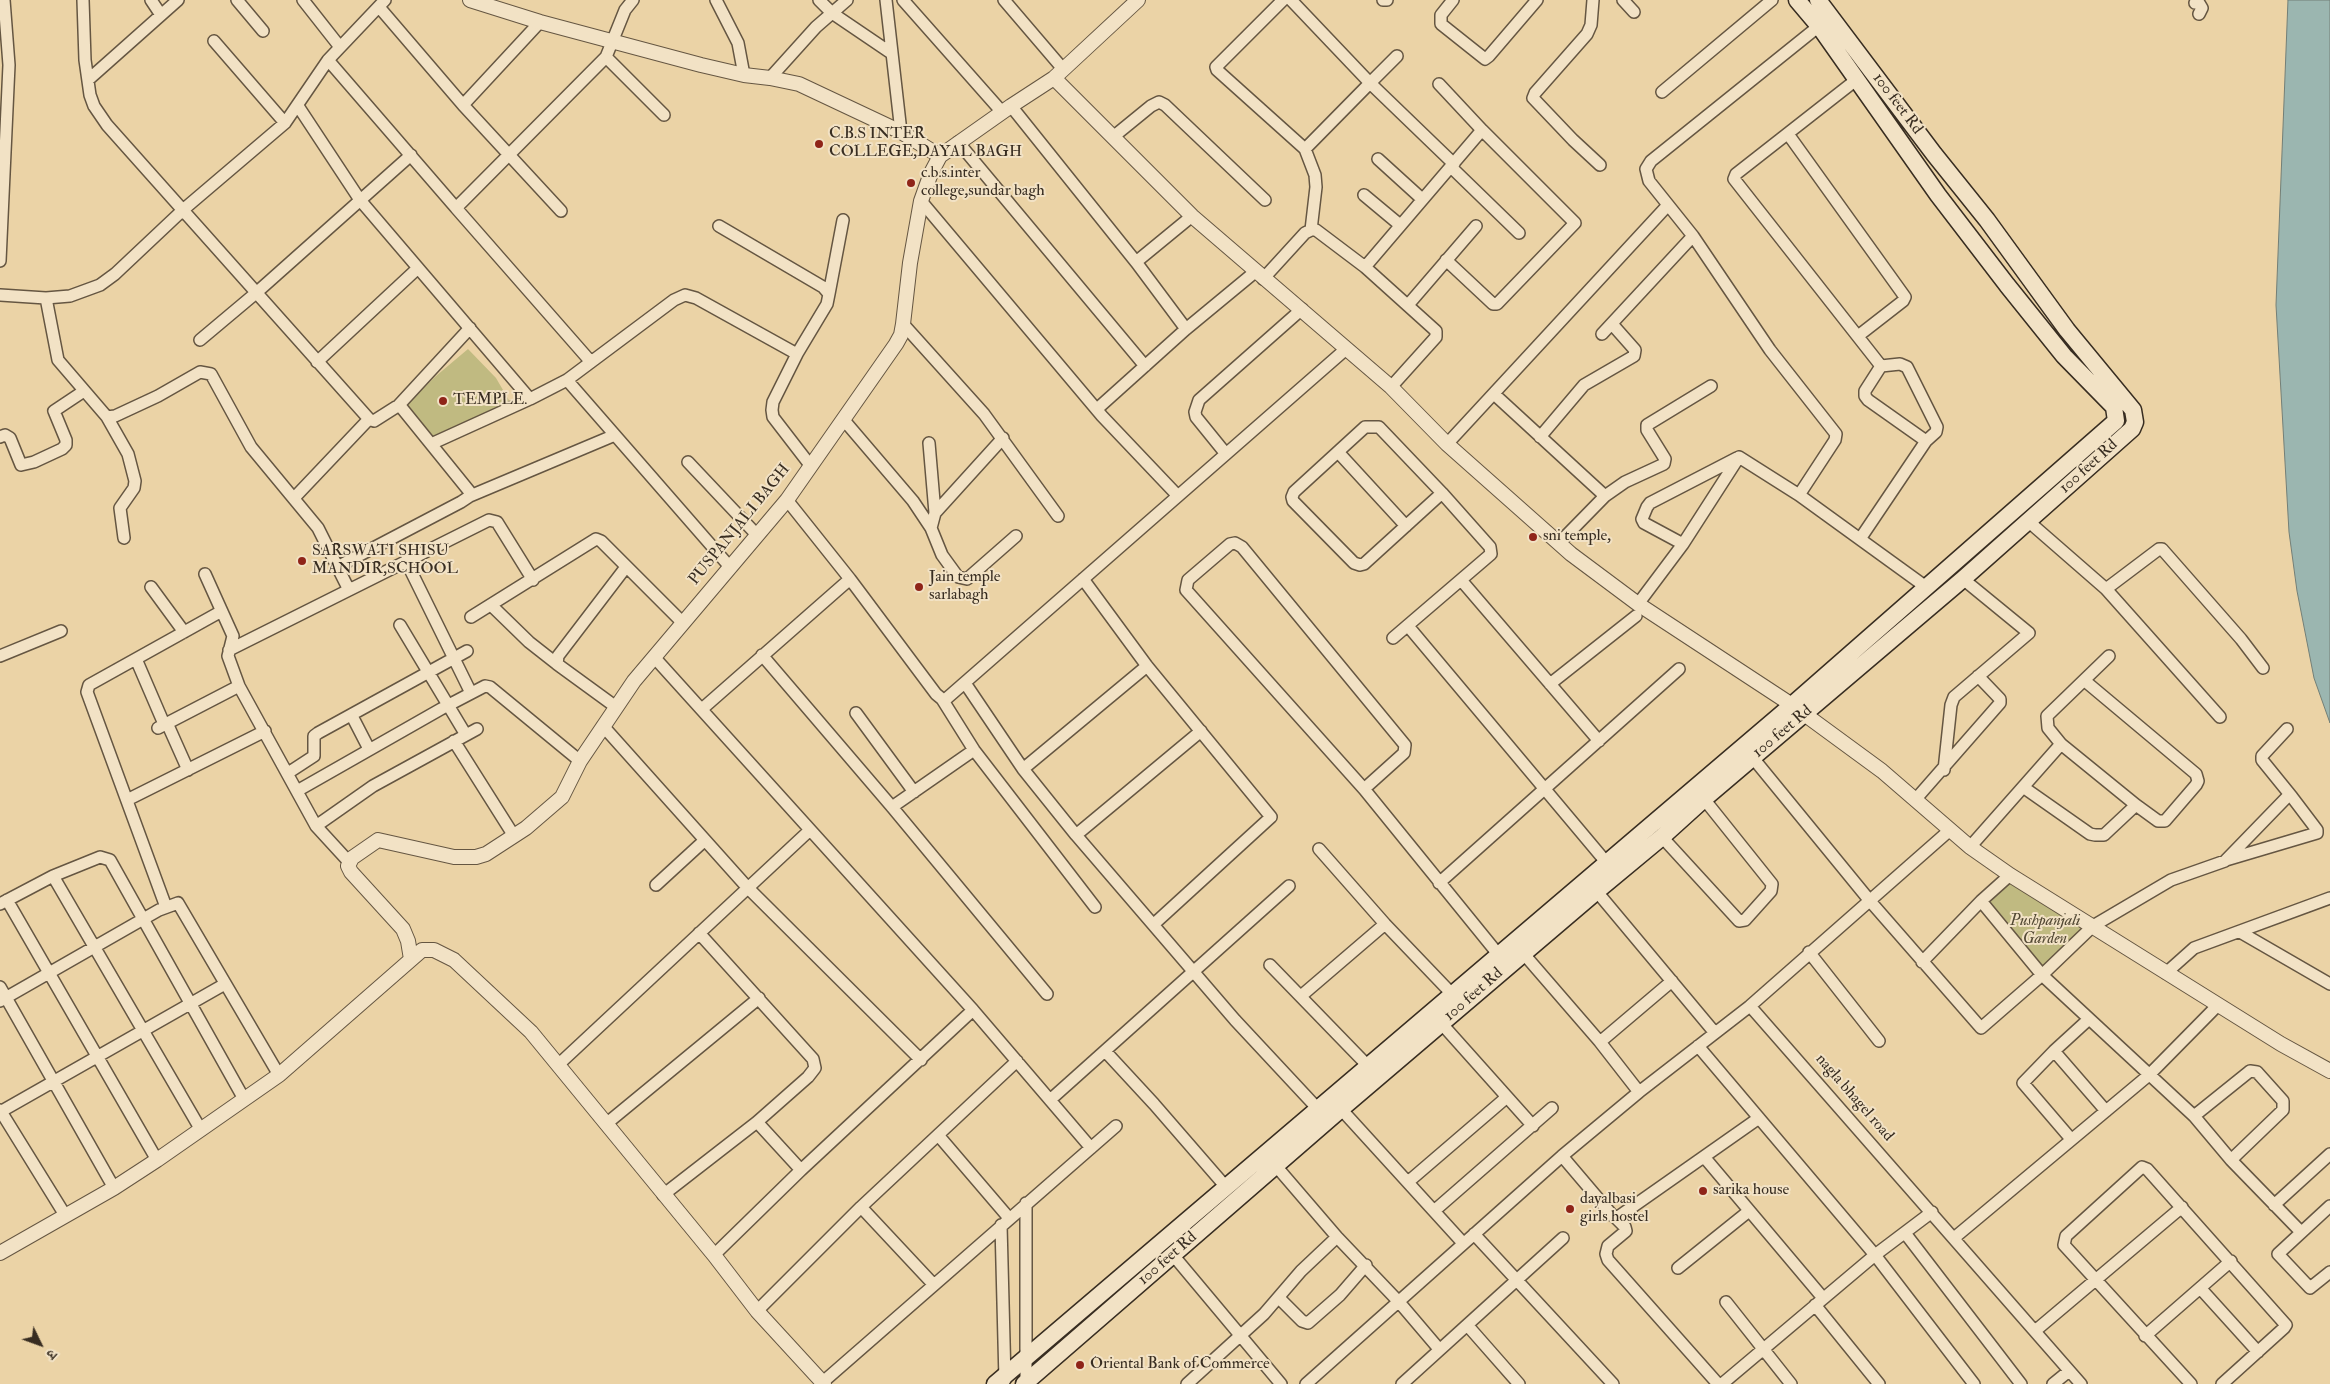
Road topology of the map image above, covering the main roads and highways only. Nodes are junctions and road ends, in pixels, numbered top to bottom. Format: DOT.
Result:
graph roads {
  1 [pos="1797,0"];
  2 [pos="1818,0"];
  3 [pos="1798,710"];
  4 [pos="1591,884"];
  5 [pos="1002,1381"];
  6 [pos="1025,1383"];
  1 -- 3 [label="main road"];
  2 -- 3 [label="main road, 100 feet Rd"];
  3 -- 4 [label="main road, 100 feet Rd"];
  3 -- 4 [label="main road"];
  4 -- 5 [label="main road"];
  4 -- 6 [label="main road, 100 feet Rd"];
}
